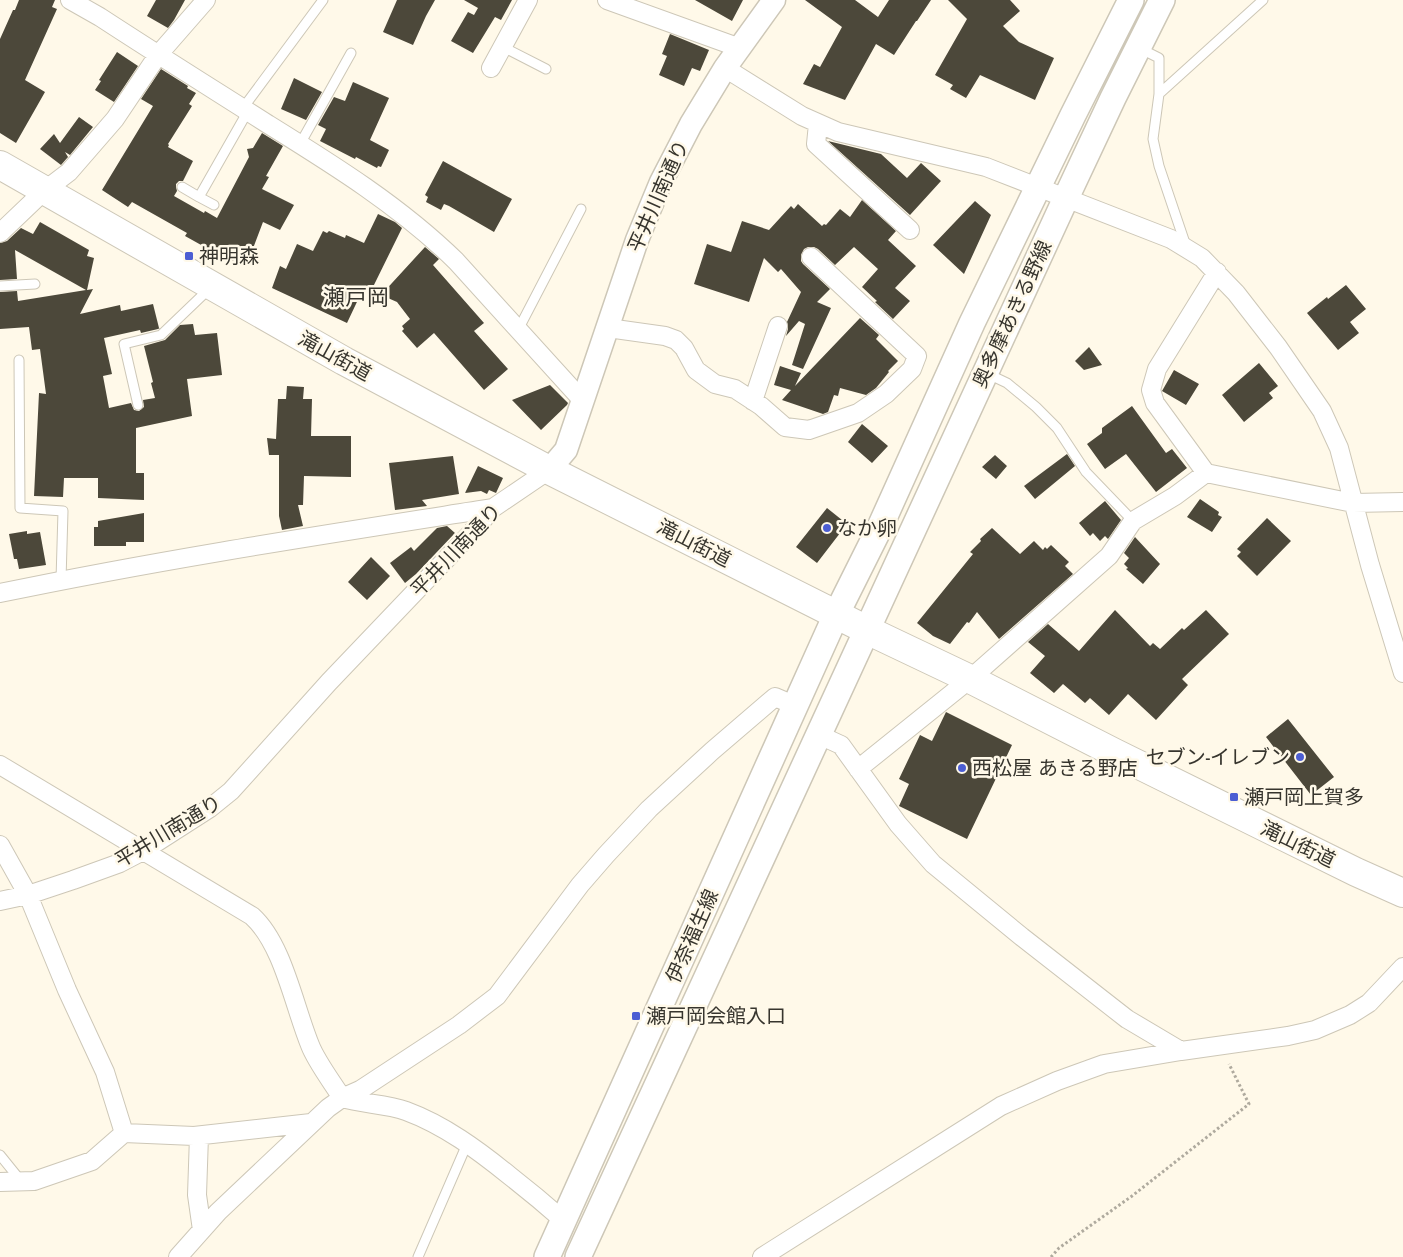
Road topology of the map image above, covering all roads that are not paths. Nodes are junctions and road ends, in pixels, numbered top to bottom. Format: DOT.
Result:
graph roads {
  1 [pos="70,0"];
  2 [pos="206,0"];
  3 [pos="324,0"];
  4 [pos="528,0"];
  5 [pos="607,0"];
  6 [pos="774,0"];
  7 [pos="1162,0"];
  8 [pos="1263,0"];
  9 [pos="1128,2"];
  10 [pos="641,7"];
  11 [pos="503,47"];
  12 [pos="1138,47"];
  13 [pos="740,48"];
  14 [pos="351,54"];
  15 [pos="158,55"];
  16 [pos="491,68"];
  17 [pos="725,68"];
  18 [pos="546,69"];
  19 [pos="1159,94"];
  20 [pos="243,108"];
  21 [pos="818,124"];
  22 [pos="300,144"];
  23 [pos="0,165"];
  24 [pos="182,187"];
  25 [pos="1038,187"];
  26 [pos="44,191"];
  27 [pos="199,197"];
  28 [pos="1066,198"];
  29 [pos="214,205"];
  30 [pos="581,208"];
  31 [pos="910,230"];
  32 [pos="0,233"];
  33 [pos="1186,247"];
  34 [pos="811,257"];
  35 [pos="1217,272"];
  36 [pos="36,284"];
  37 [pos="0,286"];
  38 [pos="213,286"];
  39 [pos="778,326"];
  40 [pos="608,328"];
  41 [pos="518,330"];
  42 [pos="19,360"];
  43 [pos="985,373"];
  44 [pos="583,401"];
  45 [pos="754,401"];
  46 [pos="138,405"];
  47 [pos="549,470"];
  48 [pos="1206,473"];
  49 [pos="1403,502"];
  50 [pos="1353,503"];
  51 [pos="493,508"];
  52 [pos="1134,521"];
  53 [pos="62,580"];
  54 [pos="0,593"];
  55 [pos="836,615"];
  56 [pos="867,630"];
  57 [pos="1403,673"];
  58 [pos="970,679"];
  59 [pos="796,706"];
  60 [pos="819,735"];
  61 [pos="0,765"];
  62 [pos="858,769"];
  63 [pos="0,845"];
  64 [pos="143,851"];
  65 [pos="1403,893"];
  66 [pos="28,895"];
  67 [pos="0,901"];
  68 [pos="1403,967"];
  69 [pos="1180,1051"];
  70 [pos="342,1098"];
  71 [pos="311,1123"];
  72 [pos="124,1134"];
  73 [pos="200,1136"];
  74 [pos="467,1144"];
  75 [pos="0,1156"];
  76 [pos="21,1181"];
  77 [pos="0,1182"];
  78 [pos="563,1220"];
  79 [pos="202,1230"];
  80 [pos="178,1257"];
  81 [pos="418,1257"];
  82 [pos="547,1257"];
  83 [pos="578,1257"];
  84 [pos="762,1257"];
  1 -- 15 [label="street"];
  2 -- 15 [label="street"];
  3 -- 20 [label="lane"];
  4 -- 11 [label="street"];
  5 -- 10 [label="street"];
  6 -- 13 [label="street, 平井川南通り"];
  7 -- 12 [label="main road, 奥多摩あきる野線"];
  8 -- 19 [label="lane"];
  9 -- 25 [label="main road, 奥多摩あきる野線"];
  10 -- 13 [label="street"];
  11 -- 16 [label="street"];
  11 -- 18 [label="lane"];
  12 -- 19 [label="lane"];
  12 -- 28 [label="main road, 奥多摩あきる野線"];
  13 -- 17 [label="street, 平井川南通り"];
  14 -- 22 [label="lane"];
  15 -- 20 [label="street"];
  15 -- 26 [label="street"];
  17 -- 21 [label="street"];
  17 -- 40 [label="street, 平井川南通り"];
  19 -- 33 [label="lane"];
  20 -- 22 [label="street"];
  20 -- 27 [label="lane"];
  21 -- 25 [label="street"];
  21 -- 31 [label="street"];
  22 -- 41 [label="street"];
  23 -- 26 [label="highway, 滝山街道"];
  24 -- 27 [label="lane"];
  25 -- 28 [label="street"];
  25 -- 55 [label="main road, 奥多摩あきる野線"];
  26 -- 32 [label="street"];
  26 -- 38 [label="highway, 滝山街道"];
  27 -- 29 [label="lane"];
  28 -- 33 [label="street"];
  28 -- 43 [label="main road, 奥多摩あきる野線"];
  30 -- 41 [label="lane"];
  33 -- 35 [label="street"];
  34 -- 45 [label="street"];
  35 -- 48 [label="street"];
  35 -- 50 [label="street"];
  36 -- 37 [label="lane"];
  38 -- 46 [label="lane"];
  38 -- 47 [label="highway, 滝山街道"];
  39 -- 45 [label="street"];
  40 -- 44 [label="street, 平井川南通り"];
  40 -- 45 [label="street"];
  41 -- 44 [label="street"];
  42 -- 53 [label="lane"];
  43 -- 52 [label="lane"];
  43 -- 56 [label="main road, 奥多摩あきる野線"];
  44 -- 47 [label="street, 平井川南通り"];
  47 -- 51 [label="street, 平井川南通り"];
  47 -- 55 [label="highway, 滝山街道"];
  48 -- 50 [label="street"];
  48 -- 52 [label="street"];
  49 -- 50 [label="street"];
  50 -- 57 [label="street"];
  51 -- 53 [label="street"];
  51 -- 64 [label="street, 平井川南通り"];
  52 -- 58 [label="street"];
  53 -- 54 [label="street"];
  55 -- 56 [label="highway, 滝山街道"];
  55 -- 59 [label="main road, 伊奈福生線"];
  56 -- 58 [label="highway, 滝山街道"];
  56 -- 60 [label="main road, 伊奈福生線"];
  58 -- 62 [label="street"];
  58 -- 65 [label="highway, 滝山街道"];
  59 -- 70 [label="street"];
  59 -- 78 [label="main road, 伊奈福生線"];
  60 -- 62 [label="street"];
  60 -- 83 [label="main road, 伊奈福生線"];
  61 -- 64 [label="street"];
  62 -- 69 [label="street"];
  63 -- 66 [label="street"];
  64 -- 66 [label="street, 平井川南通り"];
  64 -- 70 [label="street"];
  66 -- 67 [label="street, 平井川南通り"];
  66 -- 72 [label="street"];
  68 -- 69 [label="street"];
  69 -- 84 [label="street"];
  70 -- 71 [label="street"];
  70 -- 74 [label="street"];
  71 -- 73 [label="street"];
  71 -- 79 [label="street"];
  72 -- 73 [label="street"];
  72 -- 76 [label="street"];
  73 -- 79 [label="street"];
  74 -- 78 [label="street"];
  74 -- 81 [label="lane"];
  75 -- 76 [label="lane"];
  76 -- 77 [label="street"];
  78 -- 82 [label="main road, 伊奈福生線"];
  79 -- 80 [label="street"];
}
